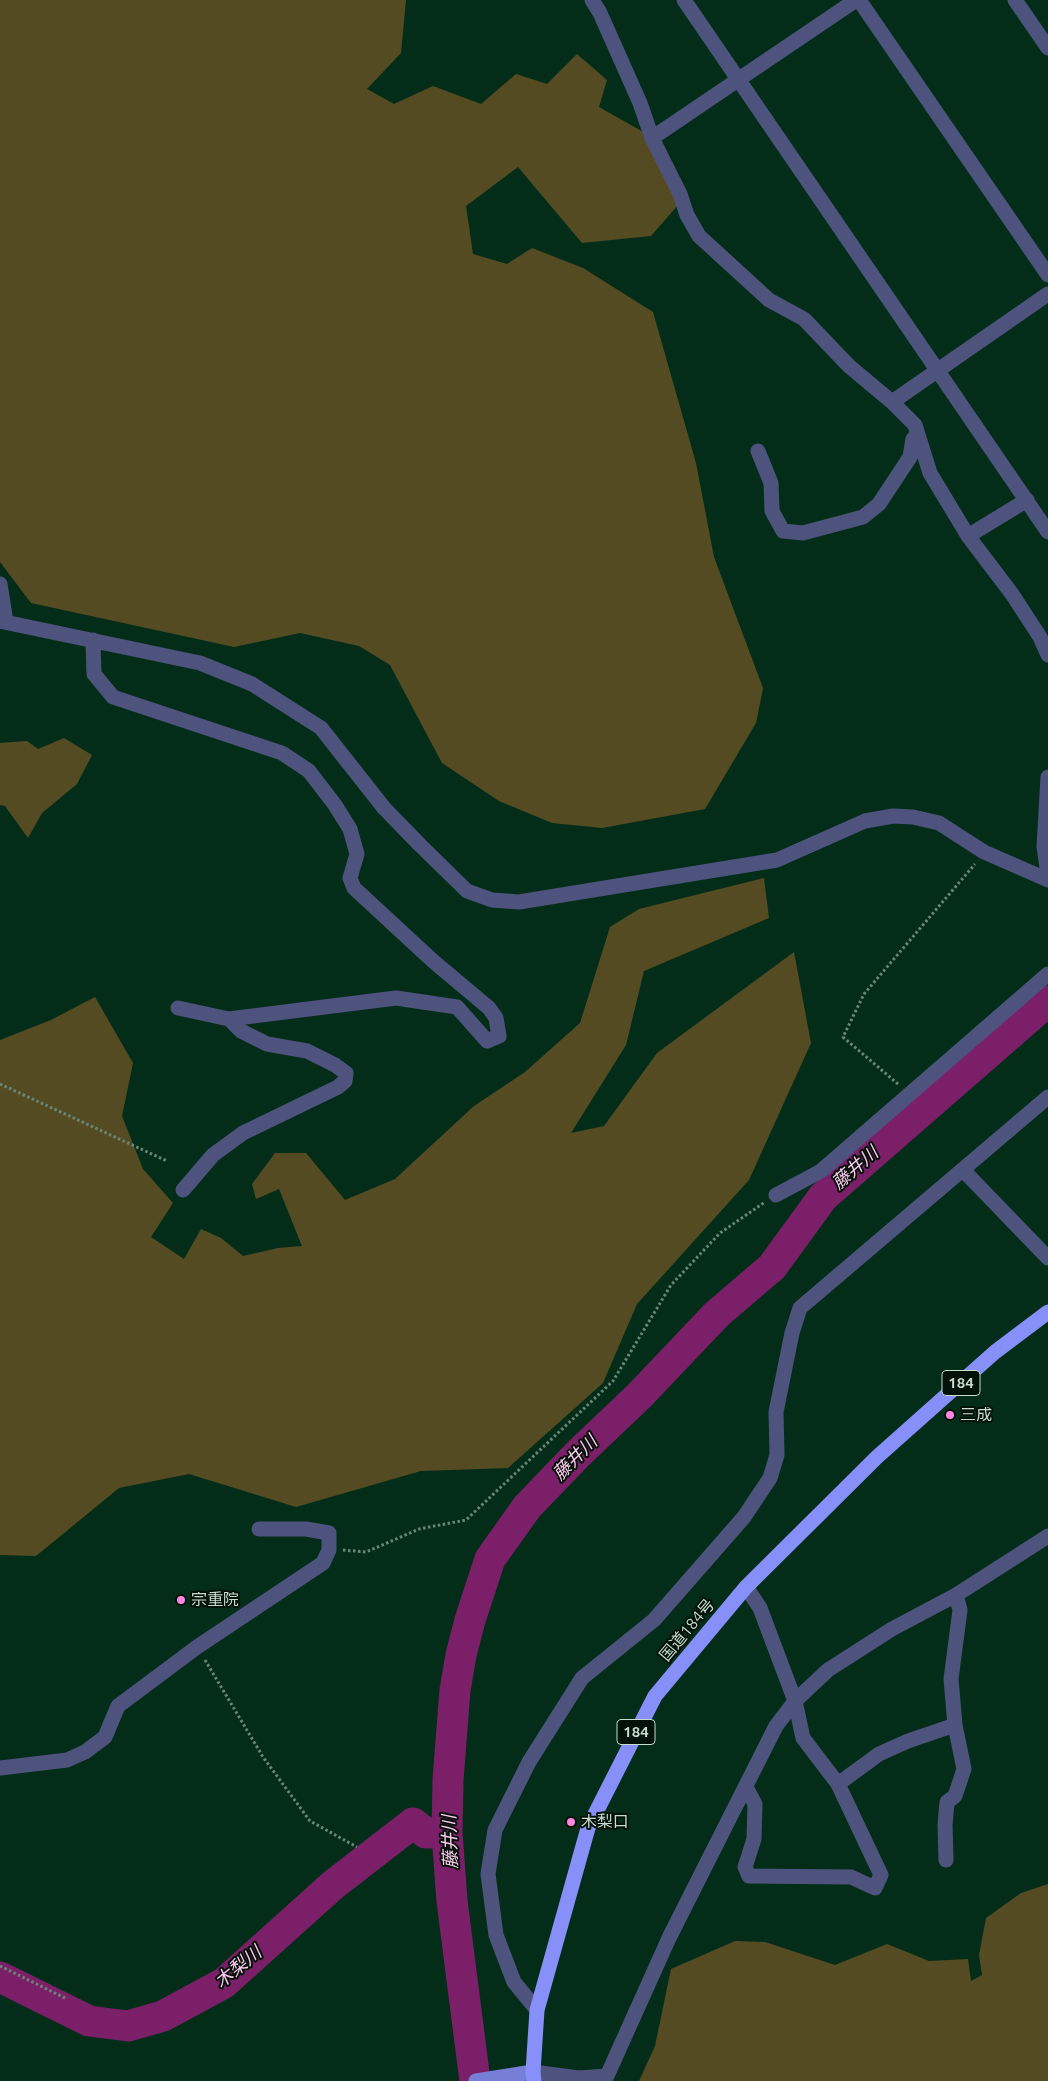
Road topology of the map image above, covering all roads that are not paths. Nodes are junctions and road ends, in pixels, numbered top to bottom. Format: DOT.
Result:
graph roads {
  1 [pos="592,0"];
  2 [pos="684,0"];
  3 [pos="857,0"];
  4 [pos="1015,0"];
  5 [pos="1048,48"];
  6 [pos="738,79"];
  7 [pos="652,138"];
  8 [pos="1048,275"];
  9 [pos="1048,294"];
  10 [pos="936,370"];
  11 [pos="892,402"];
  12 [pos="918,434"];
  13 [pos="758,451"];
  14 [pos="1027,500"];
  15 [pos="1048,532"];
  16 [pos="968,536"];
  17 [pos="0,584"];
  18 [pos="3,622"];
  19 [pos="93,640"];
  20 [pos="1048,655"];
  21 [pos="1048,777"];
  22 [pos="1048,874"];
  23 [pos="1048,880"];
  24 [pos="1048,974"];
  25 [pos="178,1008"];
  26 [pos="229,1019"];
  27 [pos="1048,1098"];
  28 [pos="963,1170"];
  29 [pos="183,1190"];
  30 [pos="776,1195"];
  31 [pos="1048,1258"];
  32 [pos="1048,1312"];
  33 [pos="259,1529"];
  34 [pos="1048,1536"];
  35 [pos="746,1587"];
  36 [pos="956,1595"];
  37 [pos="795,1702"];
  38 [pos="955,1725"];
  39 [pos="0,1768"];
  40 [pos="838,1784"];
  41 [pos="746,1787"];
  42 [pos="946,1860"];
  43 [pos="537,2010"];
  44 [pos="533,2076"];
  45 [pos="476,2081"];
  1 -- 7 [label="street"];
  2 -- 6 [label="street"];
  3 -- 6 [label="street"];
  3 -- 8 [label="street"];
  4 -- 5 [label="street"];
  6 -- 7 [label="street"];
  6 -- 10 [label="street"];
  7 -- 11 [label="street"];
  9 -- 10 [label="street"];
  10 -- 11 [label="street"];
  10 -- 14 [label="street"];
  11 -- 12 [label="street"];
  12 -- 13 [label="street"];
  12 -- 16 [label="street"];
  14 -- 15 [label="street"];
  14 -- 16 [label="street"];
  16 -- 20 [label="street"];
  17 -- 18 [label="street"];
  18 -- 19 [label="street"];
  19 -- 23 [label="street"];
  19 -- 26 [label="street"];
  21 -- 22 [label="street"];
  24 -- 30 [label="street"];
  25 -- 26 [label="street"];
  26 -- 29 [label="street"];
  27 -- 28 [label="street"];
  28 -- 31 [label="street"];
  28 -- 43 [label="street"];
  32 -- 35 [label="highway, 国道184号 / 184"];
  33 -- 39 [label="street"];
  34 -- 36 [label="street"];
  35 -- 37 [label="street"];
  35 -- 43 [label="highway, 国道184号 / 184"];
  36 -- 37 [label="street"];
  36 -- 38 [label="street"];
  37 -- 40 [label="street"];
  37 -- 41 [label="street"];
  38 -- 40 [label="street"];
  38 -- 42 [label="street"];
  40 -- 41 [label="street"];
  41 -- 44 [label="street"];
  43 -- 44 [label="highway, 国道184号 / 184"];
  44 -- 45 [label="main road"];
}
